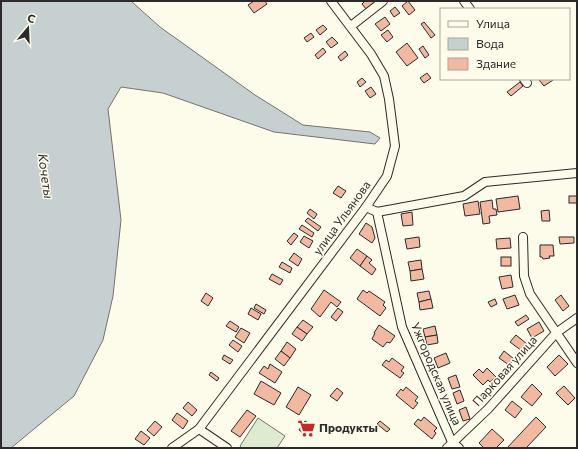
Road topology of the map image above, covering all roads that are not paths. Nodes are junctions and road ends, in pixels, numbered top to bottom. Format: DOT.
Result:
graph roads {
  1 [pos="331,1"];
  2 [pos="383,1"];
  3 [pos="351,26"];
  4 [pos="577,173"];
  5 [pos="366,207"];
  6 [pos="378,212"];
  7 [pos="523,237"];
  8 [pos="577,318"];
  9 [pos="556,333"];
  10 [pos="577,363"];
  11 [pos="199,430"];
  12 [pos="450,445"];
  13 [pos="172,448"];
  14 [pos="227,448"];
  15 [pos="459,448"];
  1 -- 3 [label="street, улица Ульянова"];
  2 -- 3 [label="street"];
  3 -- 5 [label="street, улица Ульянова"];
  4 -- 6 [label="street"];
  5 -- 6 [label="street"];
  5 -- 11 [label="street, улица Ульянова"];
  6 -- 12 [label="street, Ужгородская улица"];
  7 -- 9 [label="street"];
  8 -- 9 [label="street, Парковая улица"];
  9 -- 10 [label="street"];
  9 -- 12 [label="street, Парковая улица"];
  11 -- 13 [label="street, улица Ульянова"];
  11 -- 14 [label="street"];
  12 -- 15 [label="street, Ужгородская улица"];
}
